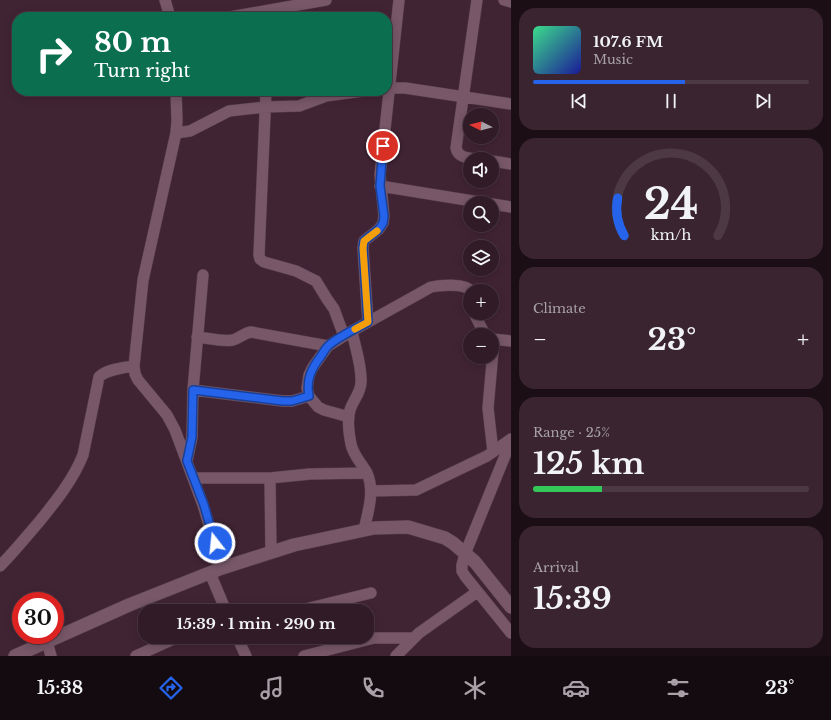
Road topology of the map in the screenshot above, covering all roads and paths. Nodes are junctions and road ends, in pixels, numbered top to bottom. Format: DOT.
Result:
graph roads {
  1 [pos="165,0"];
  2 [pos="326,0"];
  3 [pos="398,0"];
  4 [pos="477,0"];
  5 [pos="504,0"];
  6 [pos="511,2"];
  7 [pos="169,12"];
  8 [pos="272,12"];
  9 [pos="392,53"];
  10 [pos="392,88"];
  11 [pos="176,96"];
  12 [pos="266,96"];
  13 [pos="326,96"];
  14 [pos="387,96"];
  15 [pos="463,96"];
  16 [pos="511,104"];
  17 [pos="265,107"];
  18 [pos="176,133"];
  19 [pos="463,156"];
  20 [pos="499,162"];
  21 [pos="511,164"];
  22 [pos="380,186"];
  23 [pos="463,199"];
  24 [pos="499,205"];
  25 [pos="511,208"];
  26 [pos="203,275"];
  27 [pos="463,286"];
  28 [pos="368,322"];
  29 [pos="348,334"];
  30 [pos="197,337"];
  31 [pos="499,339"];
  32 [pos="511,341"];
  33 [pos="328,346"];
  34 [pos="489,364"];
  35 [pos="134,366"];
  36 [pos="193,390"];
  37 [pos="309,396"];
  38 [pos="349,417"];
  39 [pos="511,440"];
  40 [pos="493,452"];
  41 [pos="187,461"];
  42 [pos="367,473"];
  43 [pos="193,478"];
  44 [pos="270,478"];
  45 [pos="371,491"];
  46 [pos="364,530"];
  47 [pos="271,552"];
  48 [pos="470,558"];
  49 [pos="0,566"];
  50 [pos="216,570"];
  51 [pos="477,592"];
  52 [pos="371,593"];
  53 [pos="224,604"];
  54 [pos="326,604"];
  55 [pos="511,607"];
  56 [pos="511,633"];
  57 [pos="64,634"];
  58 [pos="412,638"];
  59 [pos="42,644"];
  60 [pos="48,644"];
  61 [pos="163,644"];
  62 [pos="240,644"];
  63 [pos="15,656"];
  64 [pos="51,656"];
  65 [pos="136,656"];
  66 [pos="246,656"];
  67 [pos="304,656"];
  68 [pos="396,656"];
  1 -- 7 [label="street"];
  2 -- 8 [label="street"];
  3 -- 9 [label="street"];
  4 -- 15 [label="street"];
  5 -- 6 [label="street"];
  10 -- 15 [label="street"];
  11 -- 18 [label="street"];
  12 -- 17 [label="street"];
  13 -- 17 [label="street"];
  14 -- 22 [label="street"];
  15 -- 16 [label="street"];
  15 -- 19 [label="street"];
  17 -- 18 [label="street"];
  17 -- 29 [label="street"];
  18 -- 35 [label="street"];
  20 -- 21 [label="street"];
  22 -- 23 [label="street"];
  22 -- 28 [label="street"];
  24 -- 25 [label="street"];
  26 -- 30 [label="street"];
  27 -- 28 [label="street"];
  28 -- 29 [label="street"];
  29 -- 33 [label="street"];
  29 -- 38 [label="street"];
  30 -- 33 [label="street"];
  30 -- 36 [label="street"];
  31 -- 32 [label="street"];
  33 -- 37 [label="street"];
  34 -- 40 [label="street"];
  35 -- 41 [label="street"];
  35 -- 49 [label="street"];
  36 -- 37 [label="street"];
  36 -- 41 [label="street"];
  37 -- 38 [label="street"];
  38 -- 42 [label="street"];
  39 -- 40 [label="street"];
  39 -- 48 [label="street"];
  40 -- 45 [label="street"];
  41 -- 43 [label="street"];
  42 -- 44 [label="street"];
  42 -- 45 [label="street"];
  43 -- 44 [label="street"];
  43 -- 50 [label="street"];
  44 -- 47 [label="street"];
  45 -- 46 [label="street"];
  46 -- 47 [label="street"];
  46 -- 48 [label="street"];
  47 -- 50 [label="street"];
  48 -- 51 [label="street"];
  48 -- 55 [label="street"];
  50 -- 53 [label="street"];
  50 -- 57 [label="street"];
  51 -- 56 [label="street"];
  51 -- 58 [label="street"];
  52 -- 54 [label="street"];
  58 -- 67 [label="street"];
  58 -- 68 [label="street"];
  59 -- 63 [label="street"];
  60 -- 64 [label="street"];
  61 -- 65 [label="street"];
  62 -- 66 [label="street"];
}
